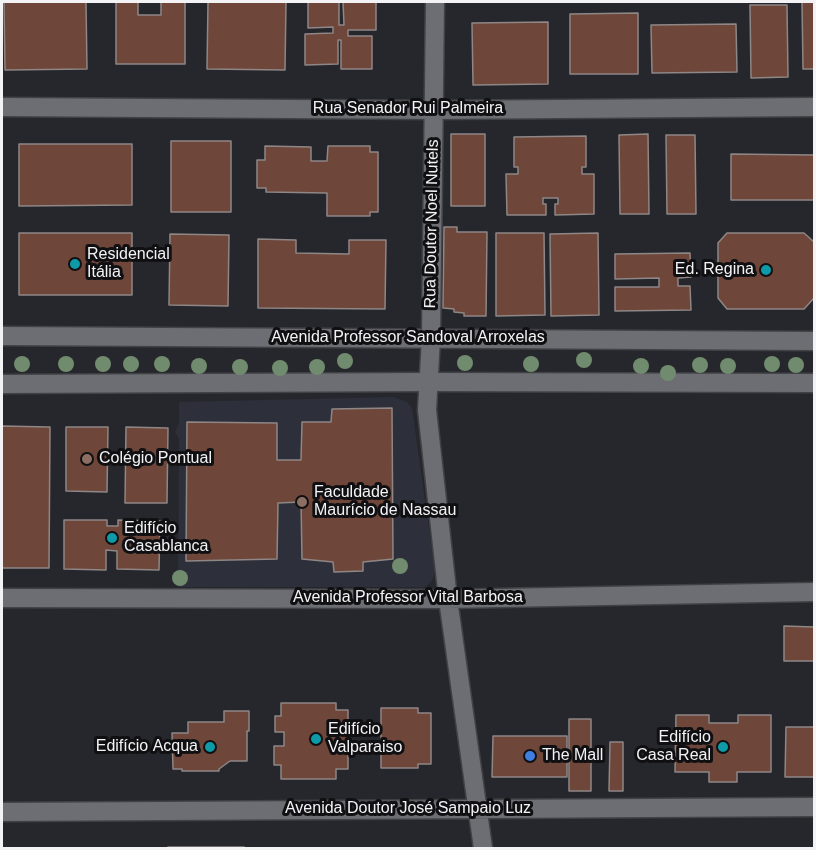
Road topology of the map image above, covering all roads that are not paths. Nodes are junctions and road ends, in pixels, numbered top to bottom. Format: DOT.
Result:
graph roads {
  1 [pos="435,2"];
  2 [pos="2,107"];
  3 [pos="814,107"];
  4 [pos="434,110"];
  5 [pos="2,336"];
  6 [pos="431,338"];
  7 [pos="814,341"];
  8 [pos="427,382"];
  9 [pos="814,383"];
  10 [pos="2,384"];
  11 [pos="814,592"];
  12 [pos="2,598"];
  13 [pos="448,599"];
  14 [pos="814,807"];
  15 [pos="477,809"];
  16 [pos="2,812"];
  17 [pos="483,849"];
  1 -- 4 [label="street, Rua Doutor Noel Nutels"];
  2 -- 4 [label="street, Rua Senador Rui Palmeira"];
  3 -- 4 [label="street, Rua Senador Rui Palmeira"];
  4 -- 6 [label="street, Rua Doutor Noel Nutels"];
  5 -- 6 [label="street, Avenida Professor Sandoval Arroxelas"];
  6 -- 7 [label="street, Avenida Professor Sandoval Arroxelas"];
  6 -- 8 [label="street, Rua Doutor Noel Nutels"];
  8 -- 9 [label="street"];
  8 -- 10 [label="street"];
  8 -- 13 [label="street, Rua Doutor Noel Nutels"];
  11 -- 13 [label="street, Avenida Professor Vital Barbosa"];
  12 -- 13 [label="street, Avenida Professor Vital Barbosa"];
  13 -- 15 [label="street, Rua Doutor Noel Nutels"];
  14 -- 15 [label="street, Avenida Doutor José Sampaio Luz"];
  15 -- 16 [label="street, Avenida Doutor José Sampaio Luz"];
  15 -- 17 [label="street, Rua Doutor Noel Nutels"];
}
